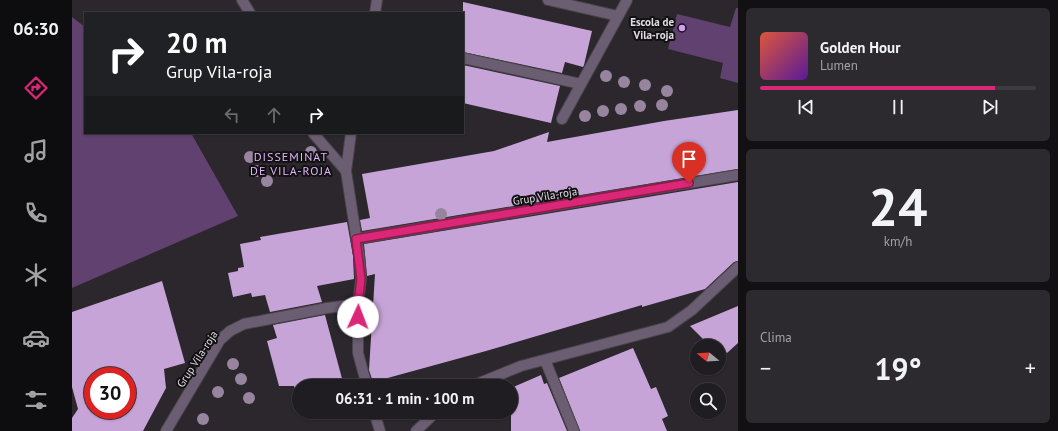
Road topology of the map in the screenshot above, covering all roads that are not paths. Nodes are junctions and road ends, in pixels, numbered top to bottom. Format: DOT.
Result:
graph roads {
  1 [pos="242,0"];
  2 [pos="377,0"];
  3 [pos="548,0"];
  4 [pos="627,0"];
  5 [pos="249,12"];
  6 [pos="375,12"];
  7 [pos="618,16"];
  8 [pos="464,58"];
  9 [pos="581,84"];
  10 [pos="562,119"];
  11 [pos="314,134"];
  12 [pos="351,134"];
  13 [pos="346,171"];
  14 [pos="738,175"];
  15 [pos="356,239"];
  16 [pos="738,267"];
  17 [pos="358,304"];
  18 [pos="545,360"];
  19 [pos="365,379"];
  20 [pos="489,379"];
  21 [pos="376,419"];
  22 [pos="429,419"];
  23 [pos="166,431"];
  24 [pos="380,431"];
  25 [pos="416,431"];
  26 [pos="574,431"];
  1 -- 5 [label="street"];
  2 -- 6 [label="street"];
  3 -- 7 [label="street"];
  4 -- 7 [label="street"];
  7 -- 9 [label="street"];
  8 -- 9 [label="street"];
  9 -- 10 [label="street"];
  11 -- 13 [label="street"];
  12 -- 13 [label="street"];
  13 -- 15 [label="street"];
  14 -- 15 [label="street, Grup Vila-roja"];
  15 -- 17 [label="street"];
  16 -- 18 [label="street"];
  17 -- 19 [label="street"];
  17 -- 23 [label="street, Grup Vila-roja"];
  18 -- 20 [label="street"];
  18 -- 26 [label="street"];
  21 -- 24 [label="street"];
  22 -- 25 [label="street"];
}
